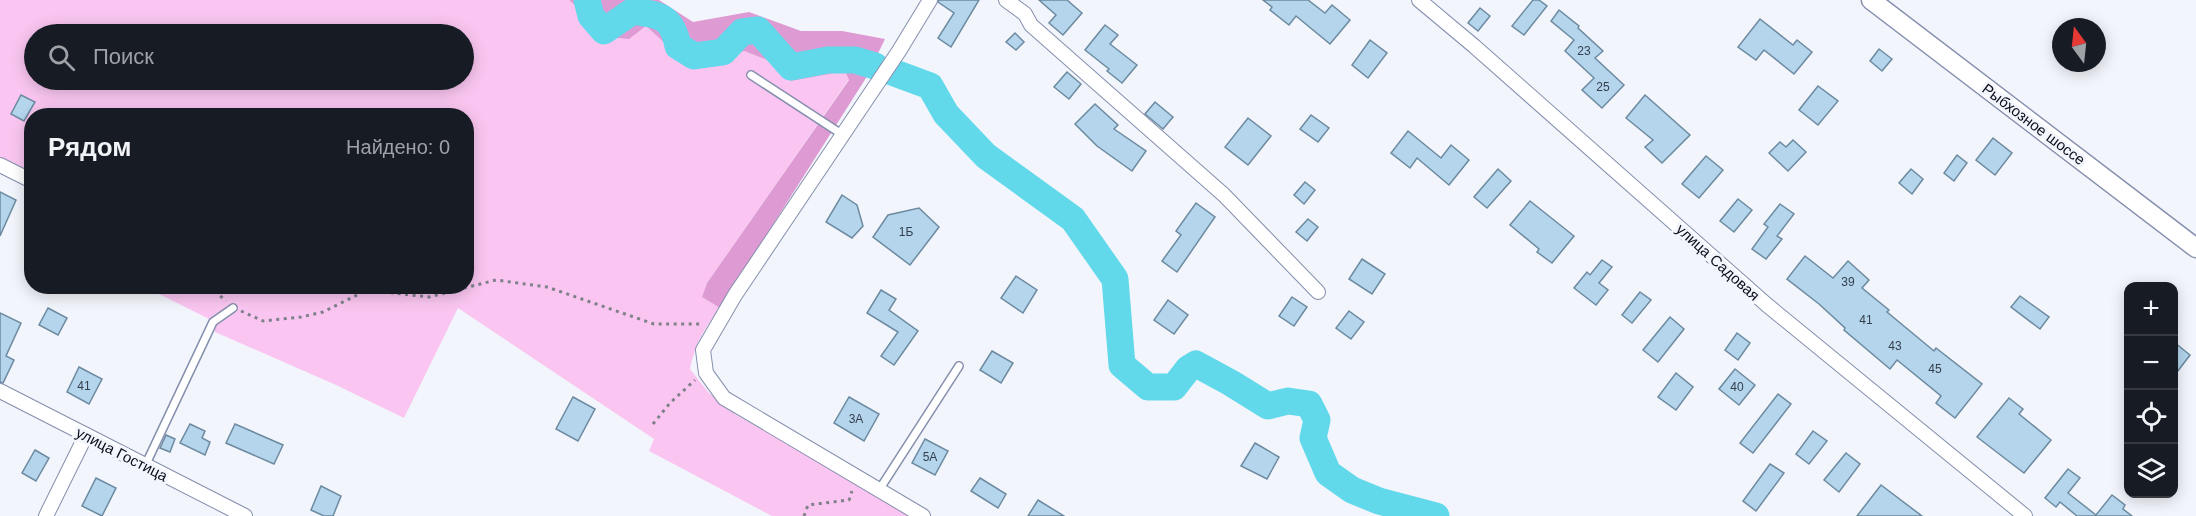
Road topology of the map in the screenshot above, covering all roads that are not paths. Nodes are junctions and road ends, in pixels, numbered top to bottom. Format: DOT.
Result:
graph roads {
  1 [pos="930,0"];
  2 [pos="1006,0"];
  3 [pos="1419,0"];
  4 [pos="1872,0"];
  5 [pos="751,75"];
  6 [pos="843,135"];
  7 [pos="0,165"];
  8 [pos="24,178"];
  9 [pos="2196,248"];
  10 [pos="1318,292"];
  11 [pos="233,308"];
  12 [pos="959,366"];
  13 [pos="0,391"];
  14 [pos="86,435"];
  15 [pos="145,466"];
  16 [pos="878,490"];
  17 [pos="46,516"];
  18 [pos="245,516"];
  19 [pos="923,516"];
  20 [pos="2025,516"];
  1 -- 6 [label="street"];
  2 -- 10 [label="street"];
  3 -- 20 [label="street, улица Садовая"];
  4 -- 9 [label="street, Рыбхозное шоссе"];
  5 -- 6 [label="lane"];
  6 -- 16 [label="street"];
  7 -- 8 [label="street"];
  11 -- 15 [label="lane"];
  12 -- 16 [label="lane"];
  13 -- 14 [label="street, улица Гостица"];
  14 -- 15 [label="street, улица Гостица"];
  14 -- 17 [label="street"];
  15 -- 18 [label="street, улица Гостица"];
  16 -- 19 [label="street"];
}
